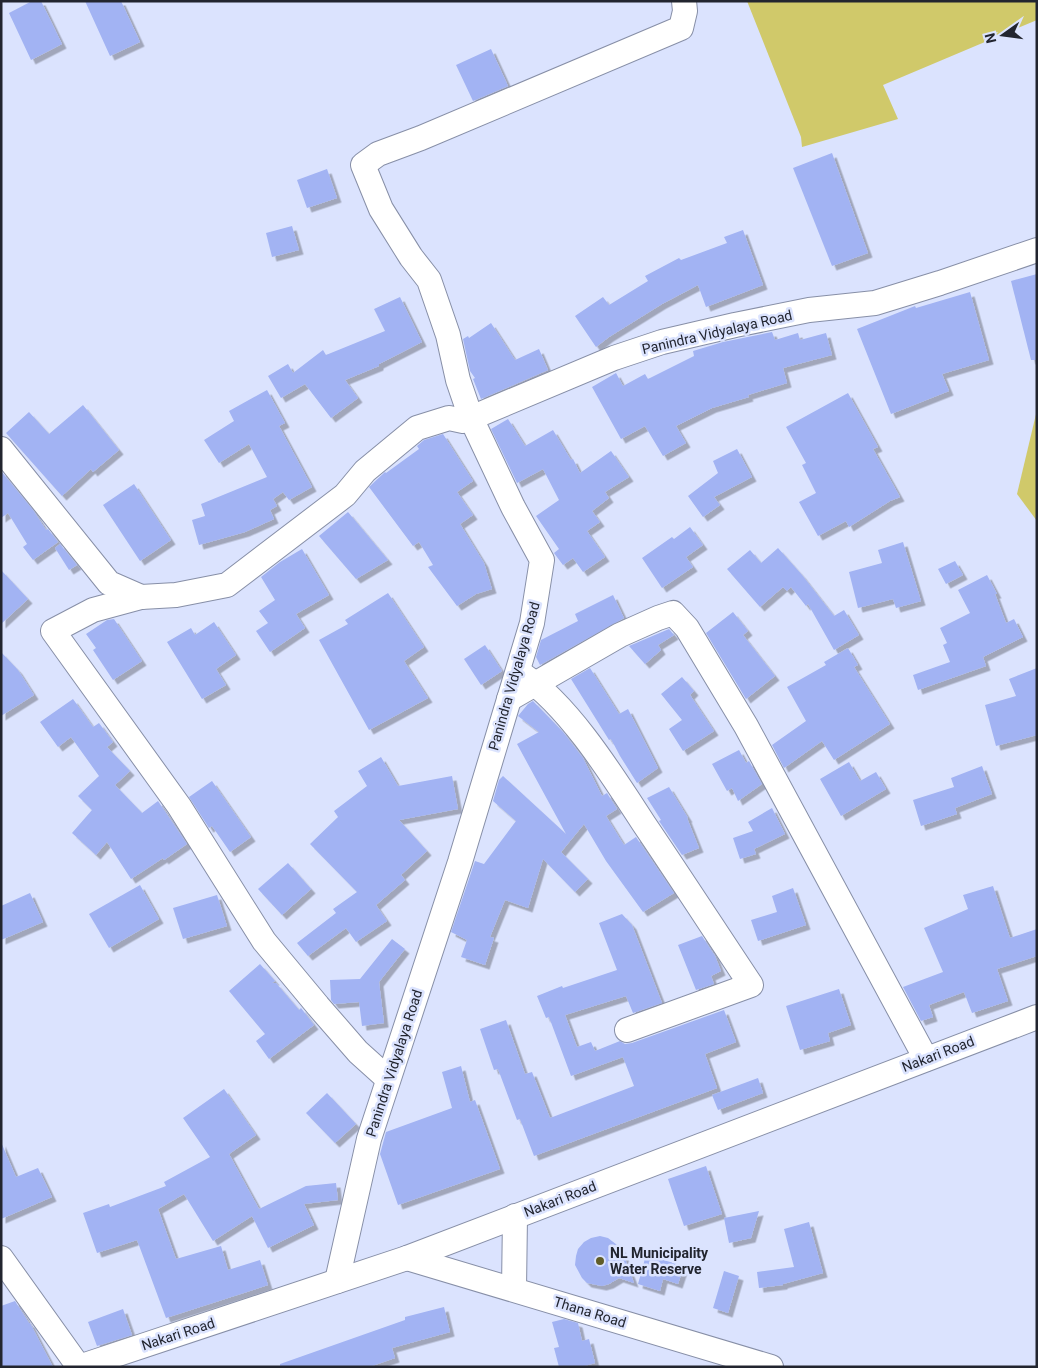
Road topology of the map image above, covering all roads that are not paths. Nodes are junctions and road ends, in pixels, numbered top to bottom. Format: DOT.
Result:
graph roads {
  1 [pos="684,1"];
  2 [pos="1037,250"];
  3 [pos="471,418"];
  4 [pos="1,449"];
  5 [pos="141,598"];
  6 [pos="527,677"];
  7 [pos="1036,1018"];
  8 [pos="627,1030"];
  9 [pos="926,1059"];
  10 [pos="388,1079"];
  11 [pos="515,1216"];
  12 [pos="1,1258"];
  13 [pos="408,1258"];
  14 [pos="337,1281"];
  15 [pos="514,1289"];
  16 [pos="79,1367"];
  17 [pos="772,1367"];
  1 -- 3 [label="street"];
  2 -- 3 [label="street, Panindra Vidyalaya Road"];
  3 -- 5 [label="street"];
  3 -- 6 [label="street, Panindra Vidyalaya Road"];
  4 -- 5 [label="street"];
  5 -- 10 [label="street"];
  6 -- 8 [label="street"];
  6 -- 9 [label="street"];
  6 -- 10 [label="street, Panindra Vidyalaya Road"];
  7 -- 9 [label="street, Nakari Road"];
  9 -- 11 [label="street, Nakari Road"];
  10 -- 14 [label="street, Panindra Vidyalaya Road"];
  11 -- 13 [label="street, Nakari Road"];
  11 -- 15 [label="street"];
  12 -- 16 [label="street"];
  13 -- 14 [label="street, Nakari Road"];
  13 -- 15 [label="street, Thana Road"];
  14 -- 16 [label="street, Nakari Road"];
  15 -- 17 [label="street, Thana Road"];
}
